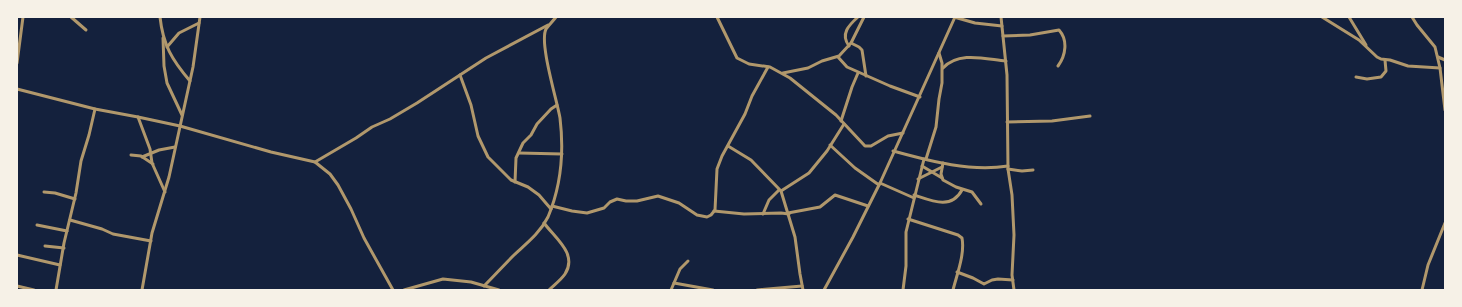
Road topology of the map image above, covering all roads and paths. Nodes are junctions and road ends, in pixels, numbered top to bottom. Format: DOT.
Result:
graph roads {
  1 [pos="23,17"];
  2 [pos="71,17"];
  3 [pos="160,17"];
  4 [pos="200,17"];
  5 [pos="556,17"];
  6 [pos="717,17"];
  7 [pos="851,17"];
  8 [pos="858,17"];
  9 [pos="864,17"];
  10 [pos="954,17"];
  11 [pos="1001,17"];
  12 [pos="1322,17"];
  13 [pos="1349,17"];
  14 [pos="1412,17"];
  15 [pos="199,23"];
  16 [pos="852,23"];
  17 [pos="550,24"];
  18 [pos="1002,26"];
  19 [pos="86,30"];
  20 [pos="1003,36"];
  21 [pos="163,38"];
  22 [pos="850,44"];
  23 [pos="167,47"];
  24 [pos="1366,47"];
  25 [pos="939,53"];
  26 [pos="838,57"];
  27 [pos="1438,57"];
  28 [pos="1385,60"];
  29 [pos="1445,60"];
  30 [pos="1006,61"];
  31 [pos="17,63"];
  32 [pos="1058,66"];
  33 [pos="768,67"];
  34 [pos="943,68"];
  35 [pos="1440,68"];
  36 [pos="858,73"];
  37 [pos="783,74"];
  38 [pos="460,75"];
  39 [pos="866,76"];
  40 [pos="1356,77"];
  41 [pos="190,81"];
  42 [pos="17,90"];
  43 [pos="17,94"];
  44 [pos="920,97"];
  45 [pos="558,105"];
  46 [pos="95,109"];
  47 [pos="1445,110"];
  48 [pos="138,116"];
  49 [pos="182,116"];
  50 [pos="1090,116"];
  51 [pos="841,121"];
  52 [pos="1007,122"];
  53 [pos="844,124"];
  54 [pos="180,126"];
  55 [pos="903,133"];
  56 [pos="830,145"];
  57 [pos="728,146"];
  58 [pos="175,147"];
  59 [pos="893,151"];
  60 [pos="151,153"];
  61 [pos="519,153"];
  62 [pos="562,154"];
  63 [pos="131,155"];
  64 [pos="142,157"];
  65 [pos="925,159"];
  66 [pos="315,162"];
  67 [pos="153,164"];
  68 [pos="943,165"];
  69 [pos="922,166"];
  70 [pos="1008,168"];
  71 [pos="1033,170"];
  72 [pos="931,172"];
  73 [pos="942,178"];
  74 [pos="918,179"];
  75 [pos="515,182"];
  76 [pos="879,184"];
  77 [pos="962,190"];
  78 [pos="780,191"];
  79 [pos="44,192"];
  80 [pos="165,192"];
  81 [pos="914,196"];
  82 [pos="75,199"];
  83 [pos="981,204"];
  84 [pos="868,206"];
  85 [pos="551,208"];
  86 [pos="714,211"];
  87 [pos="763,214"];
  88 [pos="788,214"];
  89 [pos="908,219"];
  90 [pos="70,220"];
  91 [pos="1445,223"];
  92 [pos="544,224"];
  93 [pos="37,225"];
  94 [pos="67,231"];
  95 [pos="151,241"];
  96 [pos="45,246"];
  97 [pos="64,248"];
  98 [pos="17,255"];
  99 [pos="688,261"];
  100 [pos="60,265"];
  101 [pos="957,272"];
  102 [pos="1013,280"];
  103 [pos="674,283"];
  104 [pos="17,286"];
  105 [pos="484,286"];
  106 [pos="802,286"];
  107 [pos="24,289"];
  108 [pos="34,290"];
  109 [pos="56,290"];
  110 [pos="142,290"];
  111 [pos="392,290"];
  112 [pos="404,290"];
  113 [pos="499,290"];
  114 [pos="549,290"];
  115 [pos="671,290"];
  116 [pos="713,290"];
  117 [pos="757,290"];
  118 [pos="803,290"];
  119 [pos="824,290"];
  120 [pos="903,290"];
  121 [pos="953,290"];
  122 [pos="1014,290"];
  123 [pos="1422,290"];
  1 -- 31 [label="street"];
  2 -- 19 [label="street"];
  3 -- 21 [label="street"];
  4 -- 15 [label="street"];
  5 -- 17 [label="street"];
  6 -- 33 [label="street"];
  7 -- 16 [label="street"];
  8 -- 16 [label="street"];
  9 -- 22 [label="street"];
  10 -- 18 [label="street"];
  10 -- 25 [label="street"];
  11 -- 18 [label="street"];
  12 -- 24 [label="street"];
  13 -- 24 [label="street"];
  14 -- 27 [label="street"];
  15 -- 23 [label="street"];
  15 -- 41 [label="street"];
  16 -- 22 [label="street"];
  17 -- 38 [label="street"];
  17 -- 45 [label="street"];
  18 -- 20 [label="street"];
  20 -- 30 [label="street"];
  20 -- 32 [label="street"];
  21 -- 23 [label="street"];
  21 -- 49 [label="street"];
  22 -- 26 [label="street"];
  22 -- 39 [label="street"];
  23 -- 41 [label="street"];
  24 -- 28 [label="street"];
  25 -- 34 [label="street"];
  25 -- 44 [label="street"];
  26 -- 36 [label="street"];
  26 -- 37 [label="street"];
  27 -- 29 [label="street"];
  27 -- 35 [label="street"];
  28 -- 35 [label="street"];
  28 -- 40 [label="street"];
  30 -- 34 [label="street"];
  30 -- 52 [label="street"];
  33 -- 37 [label="street"];
  33 -- 57 [label="street"];
  34 -- 65 [label="street"];
  35 -- 47 [label="street"];
  36 -- 39 [label="street"];
  36 -- 51 [label="street"];
  37 -- 51 [label="street"];
  38 -- 66 [label="street"];
  38 -- 75 [label="street"];
  39 -- 44 [label="street"];
  41 -- 49 [label="street"];
  42 -- 43 [label="street"];
  42 -- 46 [label="street"];
  44 -- 55 [label="street"];
  45 -- 61 [label="street"];
  45 -- 62 [label="street"];
  46 -- 48 [label="street"];
  46 -- 82 [label="street"];
  48 -- 54 [label="street"];
  48 -- 60 [label="street"];
  49 -- 54 [label="street"];
  50 -- 52 [label="street"];
  51 -- 53 [label="street"];
  52 -- 70 [label="street"];
  53 -- 55 [label="street"];
  53 -- 56 [label="street"];
  54 -- 58 [label="street"];
  54 -- 66 [label="street"];
  55 -- 59 [label="street"];
  56 -- 76 [label="street"];
  56 -- 78 [label="street"];
  57 -- 78 [label="street"];
  57 -- 86 [label="street"];
  58 -- 60 [label="street"];
  58 -- 80 [label="street"];
  59 -- 65 [label="street"];
  59 -- 76 [label="street"];
  60 -- 64 [label="street"];
  60 -- 67 [label="street"];
  61 -- 62 [label="street"];
  61 -- 75 [label="street"];
  62 -- 85 [label="street"];
  63 -- 64 [label="street"];
  64 -- 67 [label="street"];
  65 -- 68 [label="street"];
  65 -- 69 [label="street"];
  66 -- 111 [label="street"];
  67 -- 80 [label="street"];
  68 -- 70 [label="street"];
  68 -- 72 [label="street"];
  68 -- 73 [label="street"];
  69 -- 72 [label="street"];
  69 -- 74 [label="street"];
  70 -- 71 [label="street"];
  70 -- 102 [label="street"];
  72 -- 73 [label="street"];
  72 -- 74 [label="street"];
  73 -- 77 [label="street"];
  74 -- 81 [label="street"];
  75 -- 85 [label="street"];
  76 -- 81 [label="street"];
  76 -- 84 [label="street"];
  77 -- 81 [label="street"];
  77 -- 83 [label="street"];
  78 -- 87 [label="street"];
  78 -- 88 [label="street"];
  79 -- 82 [label="street"];
  80 -- 95 [label="street"];
  81 -- 89 [label="street"];
  82 -- 90 [label="street"];
  84 -- 88 [label="street"];
  84 -- 119 [label="street"];
  85 -- 86 [label="street"];
  85 -- 92 [label="street"];
  86 -- 87 [label="street"];
  87 -- 88 [label="street"];
  88 -- 106 [label="street"];
  89 -- 101 [label="street"];
  89 -- 120 [label="street"];
  90 -- 94 [label="street"];
  90 -- 95 [label="street"];
  91 -- 123 [label="street"];
  92 -- 105 [label="street"];
  92 -- 114 [label="street"];
  93 -- 94 [label="street"];
  94 -- 97 [label="street"];
  95 -- 110 [label="street"];
  96 -- 97 [label="street"];
  97 -- 100 [label="street"];
  98 -- 100 [label="street"];
  99 -- 103 [label="street"];
  100 -- 109 [label="street"];
  101 -- 102 [label="street"];
  101 -- 121 [label="street"];
  102 -- 122 [label="street"];
  103 -- 115 [label="street"];
  103 -- 116 [label="street"];
  104 -- 107 [label="street"];
  105 -- 112 [label="street"];
  105 -- 113 [label="street"];
  106 -- 117 [label="street"];
  106 -- 118 [label="street"];
  107 -- 108 [label="street"];
}
